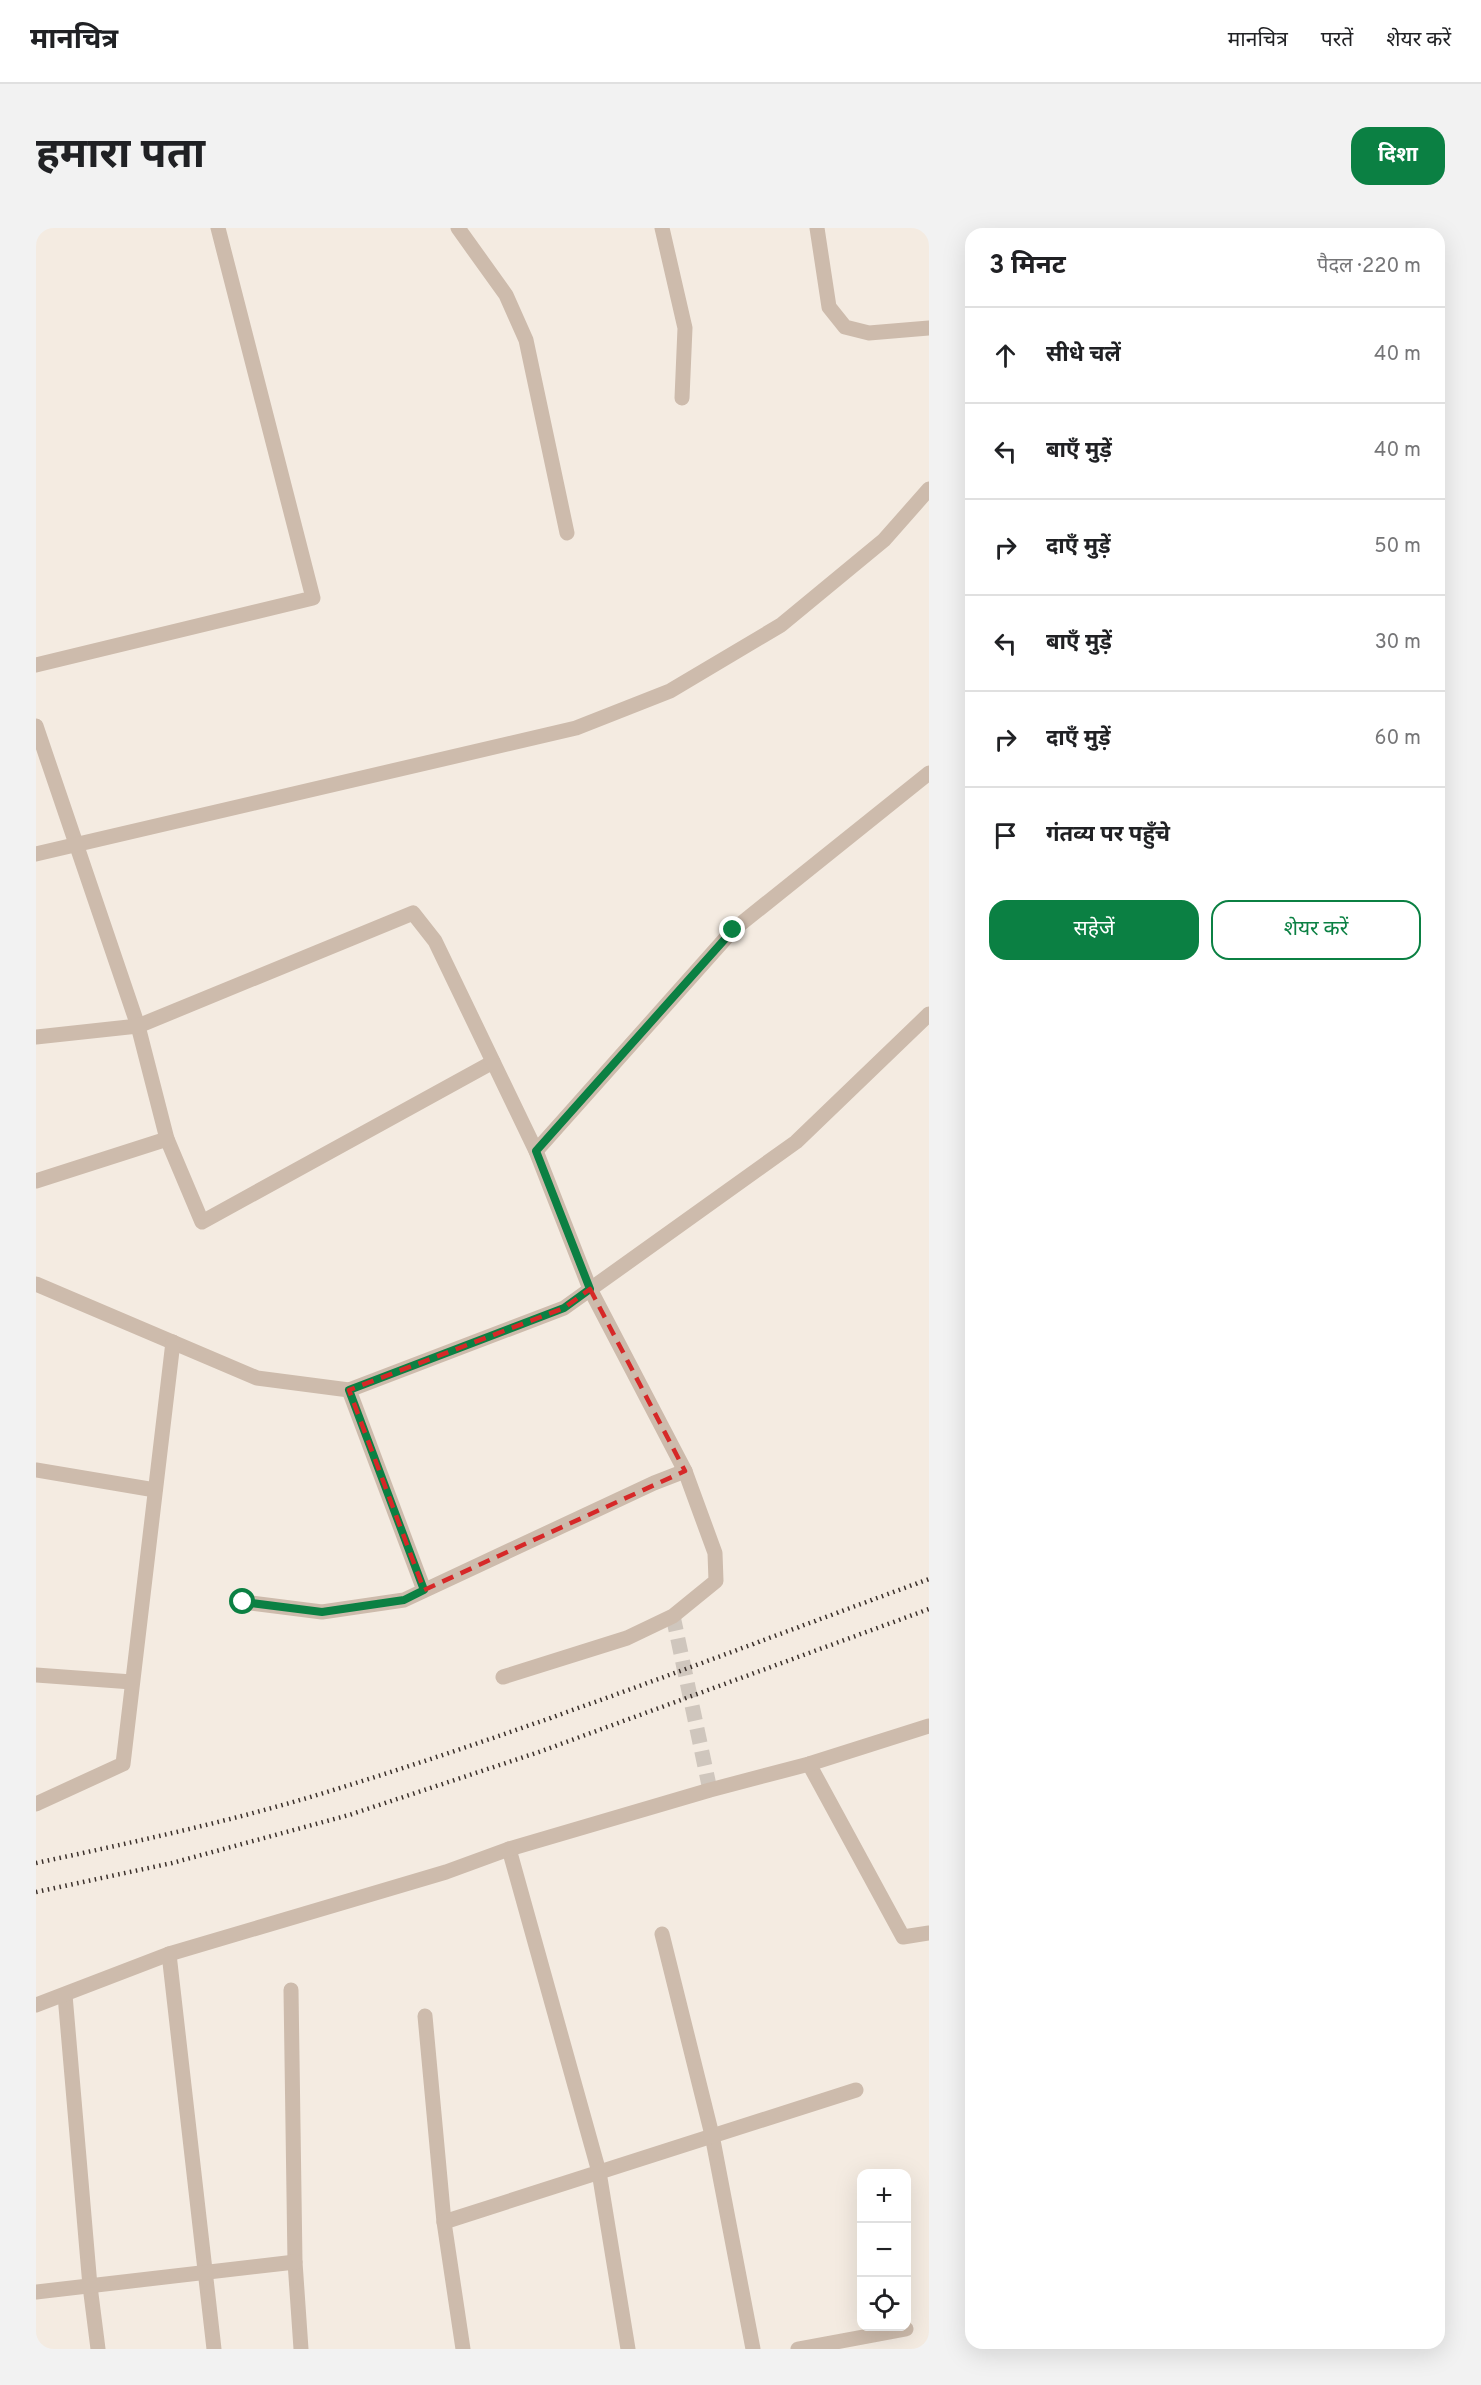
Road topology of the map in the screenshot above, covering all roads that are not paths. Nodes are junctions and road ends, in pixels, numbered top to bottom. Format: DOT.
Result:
graph roads {
  1 [pos="218,228"];
  2 [pos="458,228"];
  3 [pos="662,228"];
  4 [pos="817,228"];
  5 [pos="929,328"];
  6 [pos="682,398"];
  7 [pos="929,489"];
  8 [pos="567,533"];
  9 [pos="36,665"];
  10 [pos="36,726"];
  11 [pos="929,773"];
  12 [pos="76,845"];
  13 [pos="36,854"];
  14 [pos="929,1014"];
  15 [pos="138,1026"];
  16 [pos="36,1038"];
  17 [pos="493,1062"];
  18 [pos="167,1139"];
  19 [pos="536,1151"];
  20 [pos="36,1181"];
  21 [pos="36,1284"];
  22 [pos="590,1289"];
  23 [pos="172,1342"];
  24 [pos="349,1390"];
  25 [pos="36,1470"];
  26 [pos="685,1471"];
  27 [pos="155,1490"];
  28 [pos="424,1590"];
  29 [pos="243,1602"];
  30 [pos="36,1675"];
  31 [pos="503,1677"];
  32 [pos="132,1682"];
  33 [pos="929,1726"];
  34 [pos="809,1764"];
  35 [pos="36,1804"];
  36 [pos="509,1849"];
  37 [pos="929,1933"];
  38 [pos="663,1934"];
  39 [pos="170,1954"];
  40 [pos="291,1990"];
  41 [pos="65,1995"];
  42 [pos="36,2005"];
  43 [pos="425,2016"];
  44 [pos="856,2090"];
  45 [pos="712,2135"];
  46 [pos="599,2172"];
  47 [pos="444,2222"];
  48 [pos="295,2262"];
  49 [pos="205,2273"];
  50 [pos="90,2286"];
  51 [pos="36,2292"];
  52 [pos="895,2331"];
  53 [pos="99,2349"];
  54 [pos="214,2349"];
  55 [pos="301,2349"];
  56 [pos="463,2349"];
  57 [pos="628,2349"];
  58 [pos="753,2349"];
  59 [pos="798,2349"];
  1 -- 9 [label="street"];
  2 -- 8 [label="street"];
  3 -- 6 [label="street"];
  4 -- 5 [label="street"];
  7 -- 12 [label="street"];
  10 -- 12 [label="street"];
  11 -- 19 [label="street"];
  12 -- 13 [label="street"];
  12 -- 15 [label="street"];
  14 -- 22 [label="street"];
  15 -- 16 [label="street"];
  15 -- 17 [label="street"];
  15 -- 18 [label="street"];
  17 -- 18 [label="street"];
  17 -- 19 [label="street"];
  18 -- 20 [label="street"];
  19 -- 22 [label="street"];
  21 -- 23 [label="street"];
  22 -- 24 [label="street"];
  22 -- 26 [label="street"];
  23 -- 24 [label="street"];
  23 -- 27 [label="street"];
  24 -- 28 [label="street"];
  25 -- 27 [label="street"];
  26 -- 28 [label="street"];
  26 -- 31 [label="street"];
  27 -- 32 [label="street"];
  28 -- 29 [label="street"];
  30 -- 32 [label="street"];
  32 -- 35 [label="street"];
  33 -- 34 [label="street"];
  34 -- 36 [label="street"];
  34 -- 37 [label="street"];
  36 -- 39 [label="street"];
  36 -- 46 [label="street"];
  38 -- 45 [label="street"];
  39 -- 41 [label="street"];
  39 -- 49 [label="street"];
  40 -- 48 [label="street"];
  41 -- 42 [label="street"];
  41 -- 50 [label="street"];
  43 -- 47 [label="street"];
  44 -- 45 [label="street"];
  45 -- 46 [label="street"];
  45 -- 58 [label="street"];
  46 -- 47 [label="street"];
  46 -- 57 [label="street"];
  47 -- 56 [label="street"];
  48 -- 49 [label="street"];
  48 -- 55 [label="street"];
  49 -- 50 [label="street"];
  49 -- 54 [label="street"];
  50 -- 51 [label="street"];
  50 -- 53 [label="street"];
  52 -- 59 [label="street"];
}
